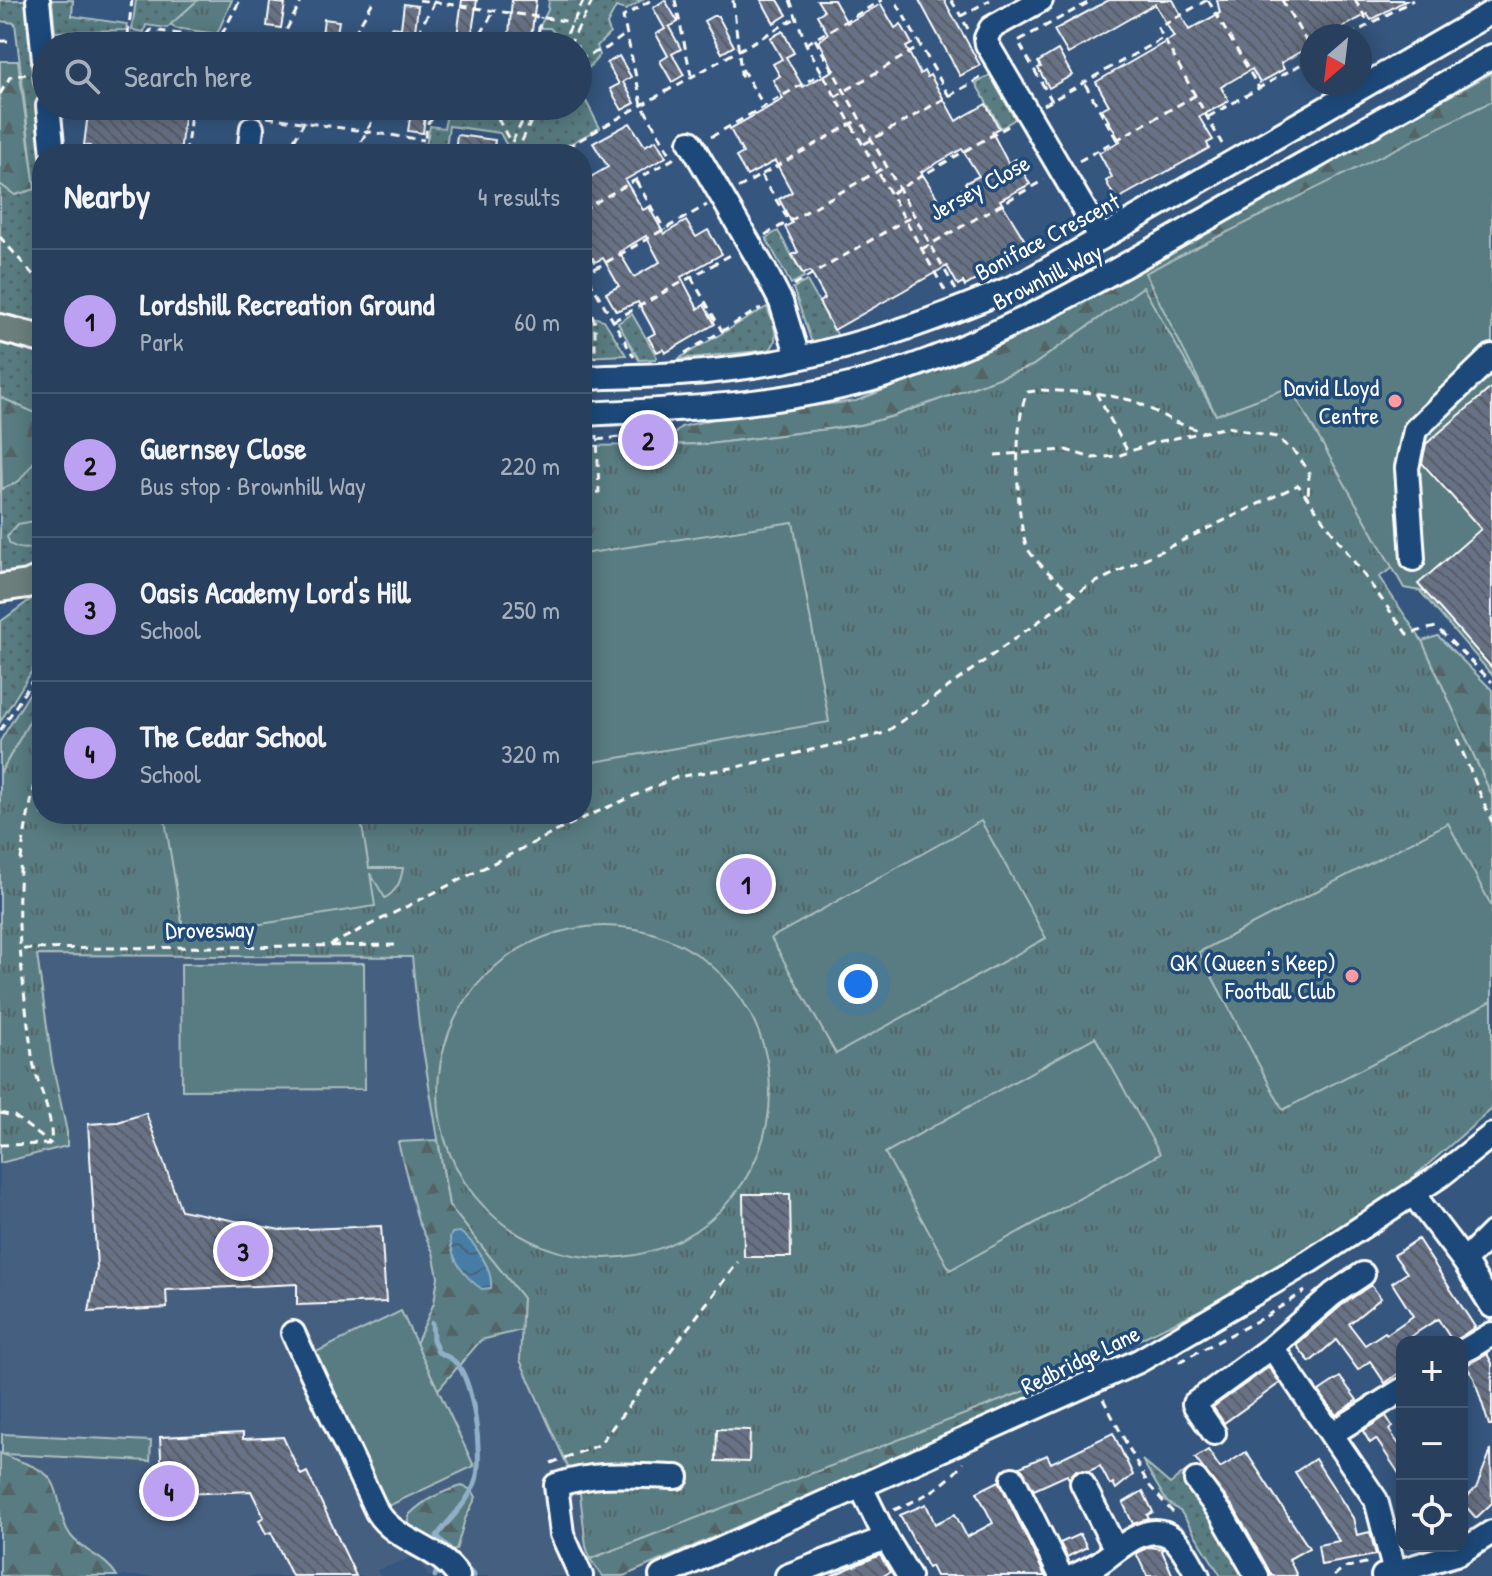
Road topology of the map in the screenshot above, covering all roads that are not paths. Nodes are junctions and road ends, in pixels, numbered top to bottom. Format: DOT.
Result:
graph roads {
  1 [pos="38,0"];
  2 [pos="1041,0"];
  3 [pos="1492,12"];
  4 [pos="41,32"];
  5 [pos="1492,56"];
  6 [pos="49,120"];
  7 [pos="253,120"];
  8 [pos="52,144"];
  9 [pos="250,144"];
  10 [pos="692,145"];
  11 [pos="1101,238"];
  12 [pos="0,328"];
  13 [pos="32,336"];
  14 [pos="1492,356"];
  15 [pos="798,357"];
  16 [pos="592,371"];
  17 [pos="592,413"];
  18 [pos="1413,559"];
  19 [pos="32,582"];
  20 [pos="32,583"];
  21 [pos="0,588"];
  22 [pos="0,601"];
  23 [pos="1492,1135"];
  24 [pos="1413,1194"];
  25 [pos="1492,1233"];
  26 [pos="1464,1261"];
  27 [pos="1363,1274"];
  28 [pos="1492,1306"];
  29 [pos="293,1333"];
  30 [pos="1492,1334"];
  31 [pos="1272,1347"];
  32 [pos="1468,1348"];
  33 [pos="1396,1394"];
  34 [pos="1214,1433"];
  35 [pos="1333,1433"];
  36 [pos="677,1477"];
  37 [pos="1013,1479"];
  38 [pos="1196,1480"];
  39 [pos="1082,1483"];
  40 [pos="861,1487"];
  41 [pos="1492,1532"];
  42 [pos="886,1538"];
  43 [pos="1116,1550"];
  44 [pos="1389,1574"];
  45 [pos="458,1576"];
  46 [pos="581,1576"];
  47 [pos="661,1576"];
  48 [pos="787,1576"];
  49 [pos="909,1576"];
  50 [pos="1061,1576"];
  51 [pos="1074,1576"];
  52 [pos="1198,1576"];
  53 [pos="1257,1576"];
  1 -- 4 [label="street"];
  2 -- 11 [label="street, Jersey Close"];
  3 -- 11 [label="street, Boniface Crescent"];
  5 -- 17 [label="street, Brownhill Way"];
  6 -- 8 [label="street"];
  7 -- 9 [label="street"];
  10 -- 15 [label="street"];
  11 -- 15 [label="street, Boniface Crescent"];
  12 -- 13 [label="main road"];
  14 -- 18 [label="street"];
  15 -- 16 [label="street, Boniface Crescent"];
  19 -- 21 [label="main road"];
  20 -- 22 [label="main road"];
  23 -- 24 [label="street, Redbridge Lane"];
  24 -- 26 [label="street"];
  24 -- 40 [label="street, Redbridge Lane"];
  25 -- 26 [label="street"];
  26 -- 28 [label="street"];
  27 -- 31 [label="street"];
  29 -- 45 [label="street"];
  30 -- 32 [label="street"];
  31 -- 34 [label="street"];
  31 -- 35 [label="street"];
  33 -- 35 [label="street"];
  35 -- 44 [label="street"];
  36 -- 46 [label="street"];
  37 -- 50 [label="street"];
  38 -- 53 [label="street"];
  39 -- 43 [label="street"];
  40 -- 42 [label="street"];
  40 -- 47 [label="street, Redbridge Lane"];
  41 -- 44 [label="street"];
  42 -- 48 [label="street"];
  42 -- 49 [label="street"];
  43 -- 51 [label="street"];
  43 -- 52 [label="street"];
}
